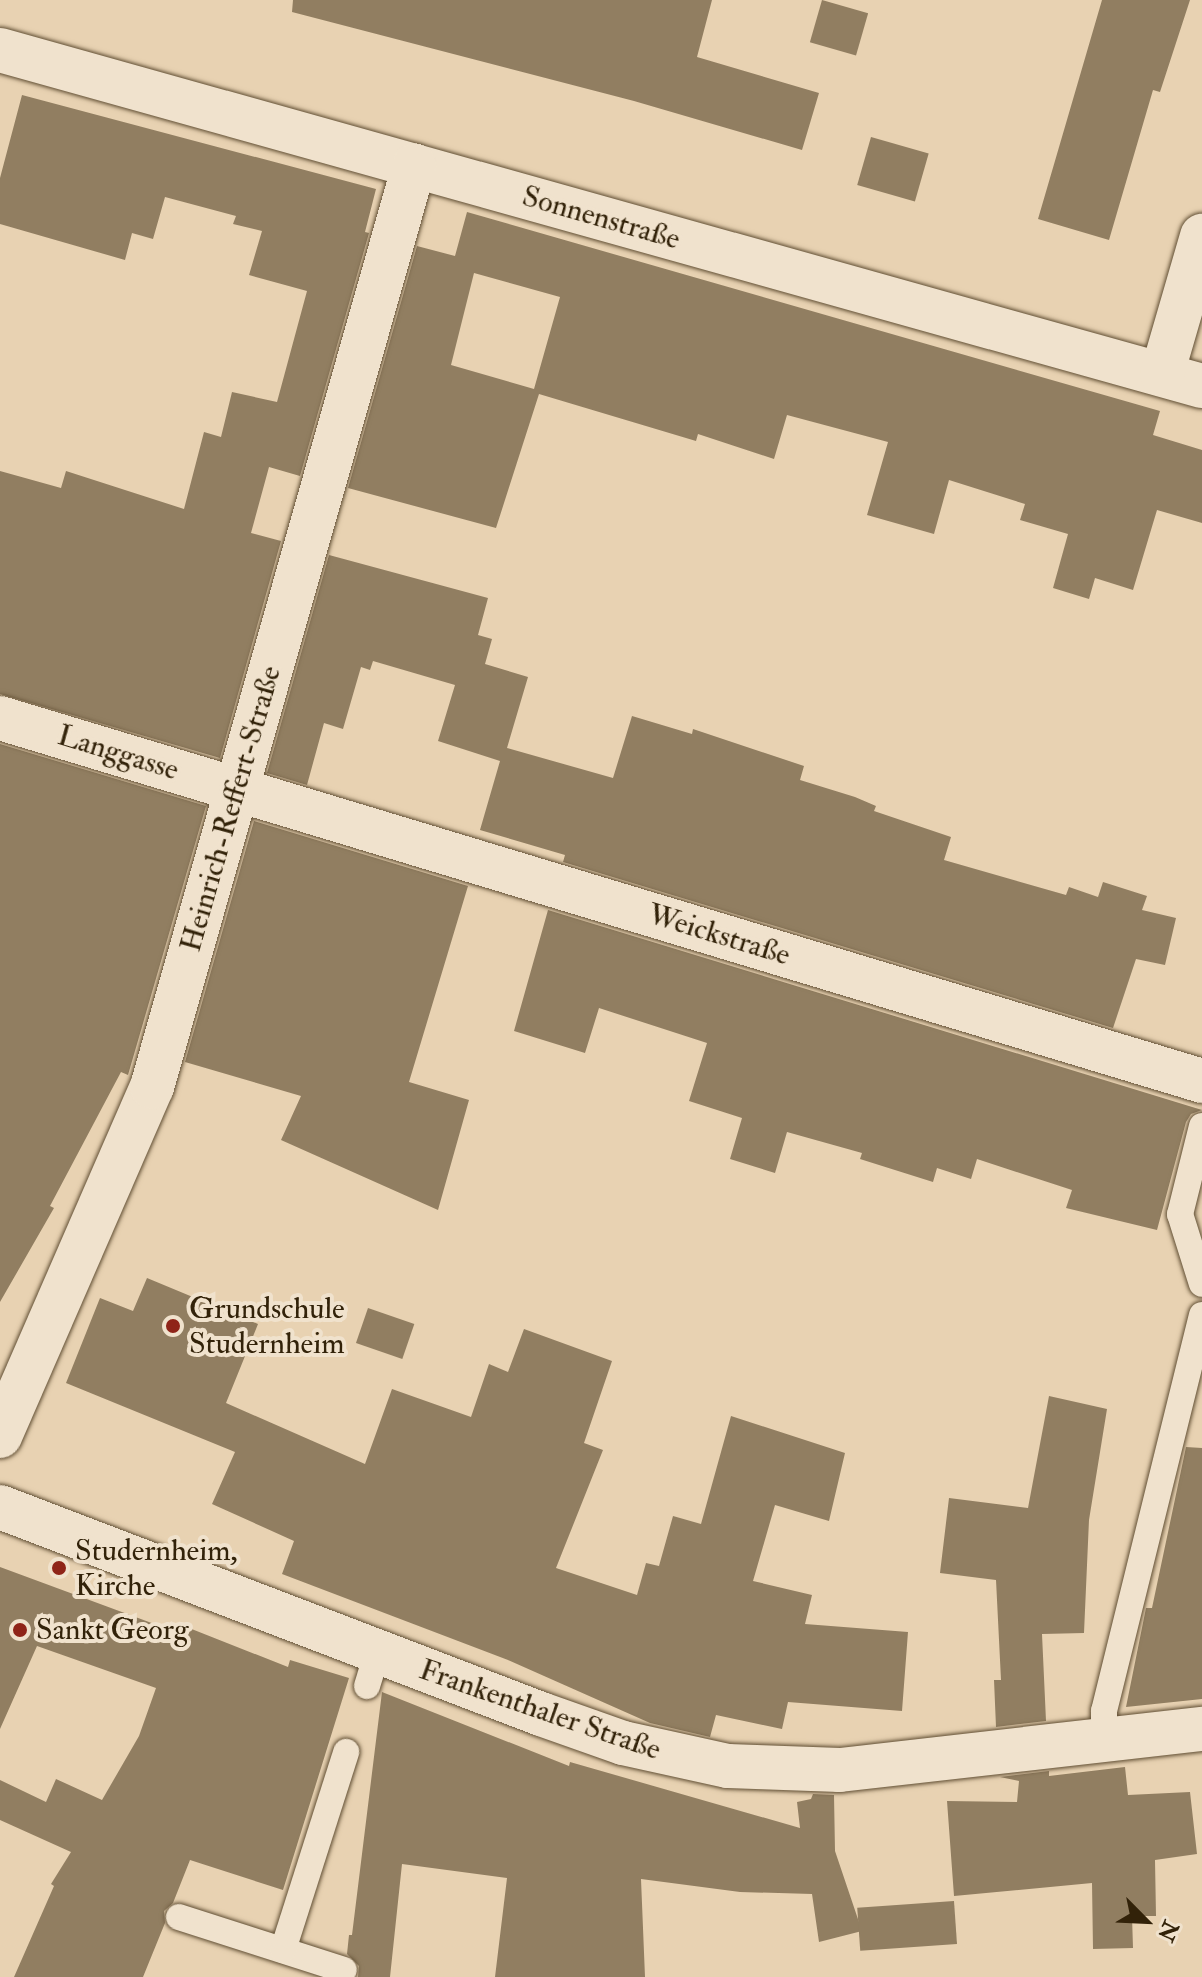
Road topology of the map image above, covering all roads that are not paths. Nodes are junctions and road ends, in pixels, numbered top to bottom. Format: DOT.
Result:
graph roads {
  1 [pos="0,50"];
  2 [pos="414,166"];
  3 [pos="1202,236"];
  4 [pos="1182,380"];
  5 [pos="0,718"];
  6 [pos="237,789"];
  7 [pos="1202,1081"];
  8 [pos="1202,1126"];
  9 [pos="1202,1284"];
  10 [pos="1202,1315"];
  11 [pos="0,1436"];
  12 [pos="0,1507"];
  13 [pos="1202,1729"];
  14 [pos="1104,1739"];
  15 [pos="346,1752"];
  16 [pos="179,1917"];
  17 [pos="283,1950"];
  18 [pos="344,1970"];
  1 -- 2 [label="street, Sonnenstraße"];
  2 -- 4 [label="street, Sonnenstraße"];
  2 -- 6 [label="street, Heinrich-Reffert-Straße"];
  3 -- 4 [label="street"];
  5 -- 6 [label="street, Langgasse"];
  6 -- 7 [label="street, Weickstraße"];
  6 -- 11 [label="street, Heinrich-Reffert-Straße"];
  8 -- 9 [label="lane"];
  10 -- 14 [label="lane"];
  12 -- 14 [label="street, Frankenthaler Straße"];
  13 -- 14 [label="street, Frankenthaler Straße"];
  15 -- 17 [label="lane"];
  16 -- 17 [label="lane"];
  17 -- 18 [label="lane"];
}
